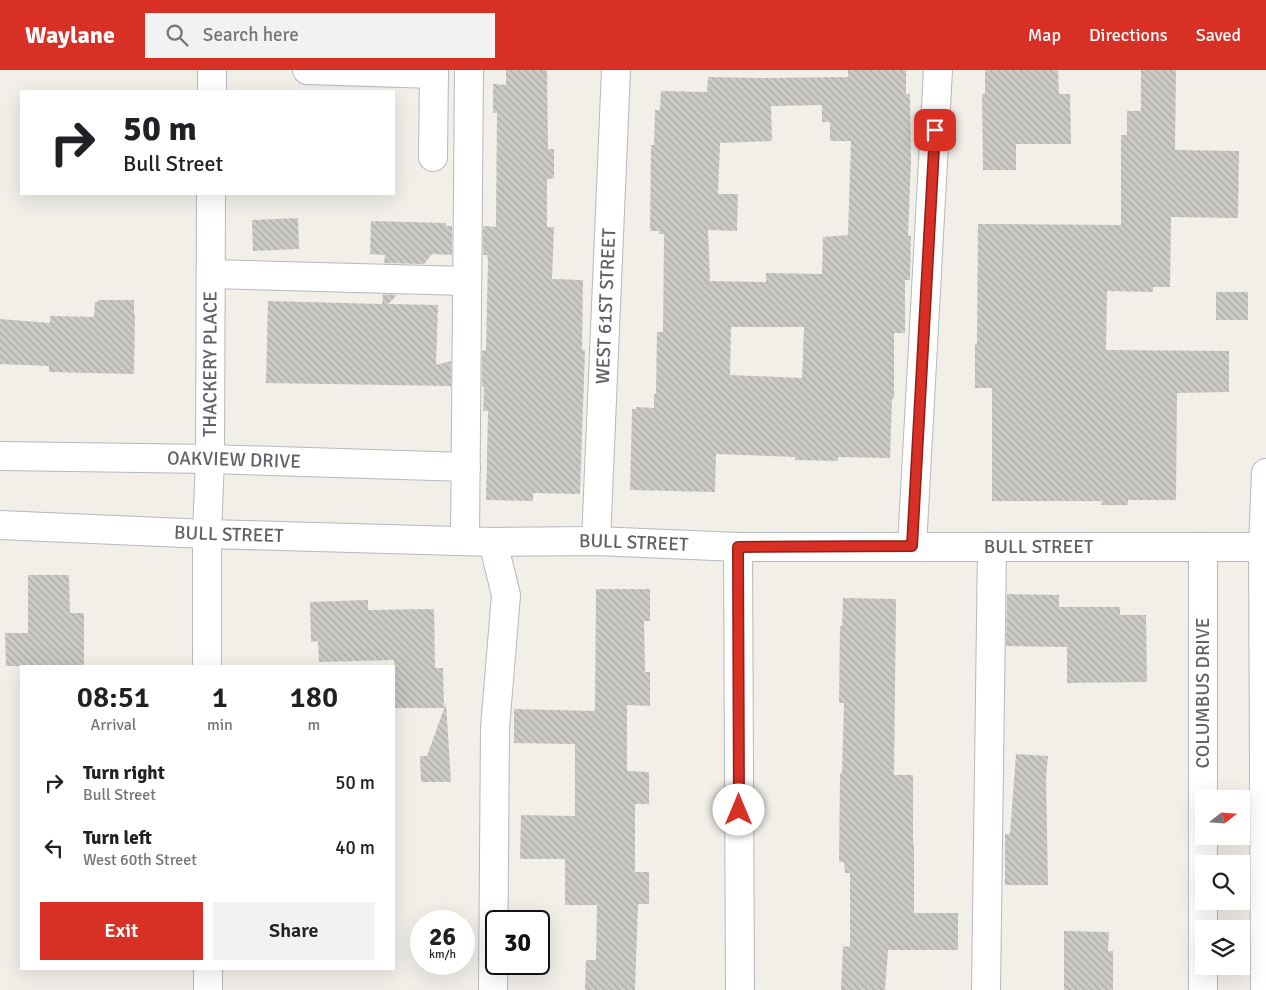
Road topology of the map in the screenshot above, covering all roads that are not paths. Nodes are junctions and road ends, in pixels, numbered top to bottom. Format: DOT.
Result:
graph roads {
  1 [pos="212,70"];
  2 [pos="307,70"];
  3 [pos="469,70"];
  4 [pos="616,70"];
  5 [pos="938,70"];
  6 [pos="434,72"];
  7 [pos="212,90"];
  8 [pos="433,157"];
  9 [pos="211,195"];
  10 [pos="210,274"];
  11 [pos="467,281"];
  12 [pos="0,456"];
  13 [pos="210,460"];
  14 [pos="466,467"];
  15 [pos="1266,473"];
  16 [pos="0,525"];
  17 [pos="207,534"];
  18 [pos="465,541"];
  19 [pos="596,541"];
  20 [pos="493,542"];
  21 [pos="912,546"];
  22 [pos="738,547"];
  23 [pos="992,547"];
  24 [pos="1203,547"];
  25 [pos="1264,547"];
  26 [pos="207,665"];
  27 [pos="208,970"];
  28 [pos="208,990"];
  29 [pos="493,990"];
  30 [pos="740,990"];
  31 [pos="986,990"];
  32 [pos="1203,990"];
  33 [pos="1265,990"];
  1 -- 7 [label="street"];
  2 -- 6 [label="street"];
  3 -- 11 [label="street"];
  4 -- 19 [label="street, WEST 61ST STREET"];
  5 -- 21 [label="street"];
  6 -- 8 [label="street"];
  9 -- 10 [label="street, THACKERY PLACE"];
  10 -- 11 [label="street"];
  10 -- 13 [label="street, THACKERY PLACE"];
  11 -- 14 [label="street"];
  12 -- 13 [label="street, OAKVIEW DRIVE"];
  13 -- 14 [label="street, OAKVIEW DRIVE"];
  13 -- 17 [label="street, THACKERY PLACE"];
  14 -- 18 [label="street"];
  15 -- 25 [label="street"];
  16 -- 17 [label="street, BULL STREET"];
  17 -- 18 [label="street, BULL STREET"];
  17 -- 26 [label="street, THACKERY PLACE"];
  18 -- 20 [label="street, BULL STREET"];
  19 -- 20 [label="street, BULL STREET"];
  19 -- 22 [label="street, BULL STREET"];
  20 -- 29 [label="street"];
  21 -- 22 [label="street, BULL STREET"];
  21 -- 23 [label="street, BULL STREET"];
  22 -- 30 [label="street"];
  23 -- 24 [label="street, BULL STREET"];
  23 -- 31 [label="street"];
  24 -- 25 [label="street, BULL STREET"];
  24 -- 32 [label="street, COLUMBUS DRIVE"];
  25 -- 33 [label="street"];
  27 -- 28 [label="street"];
}
